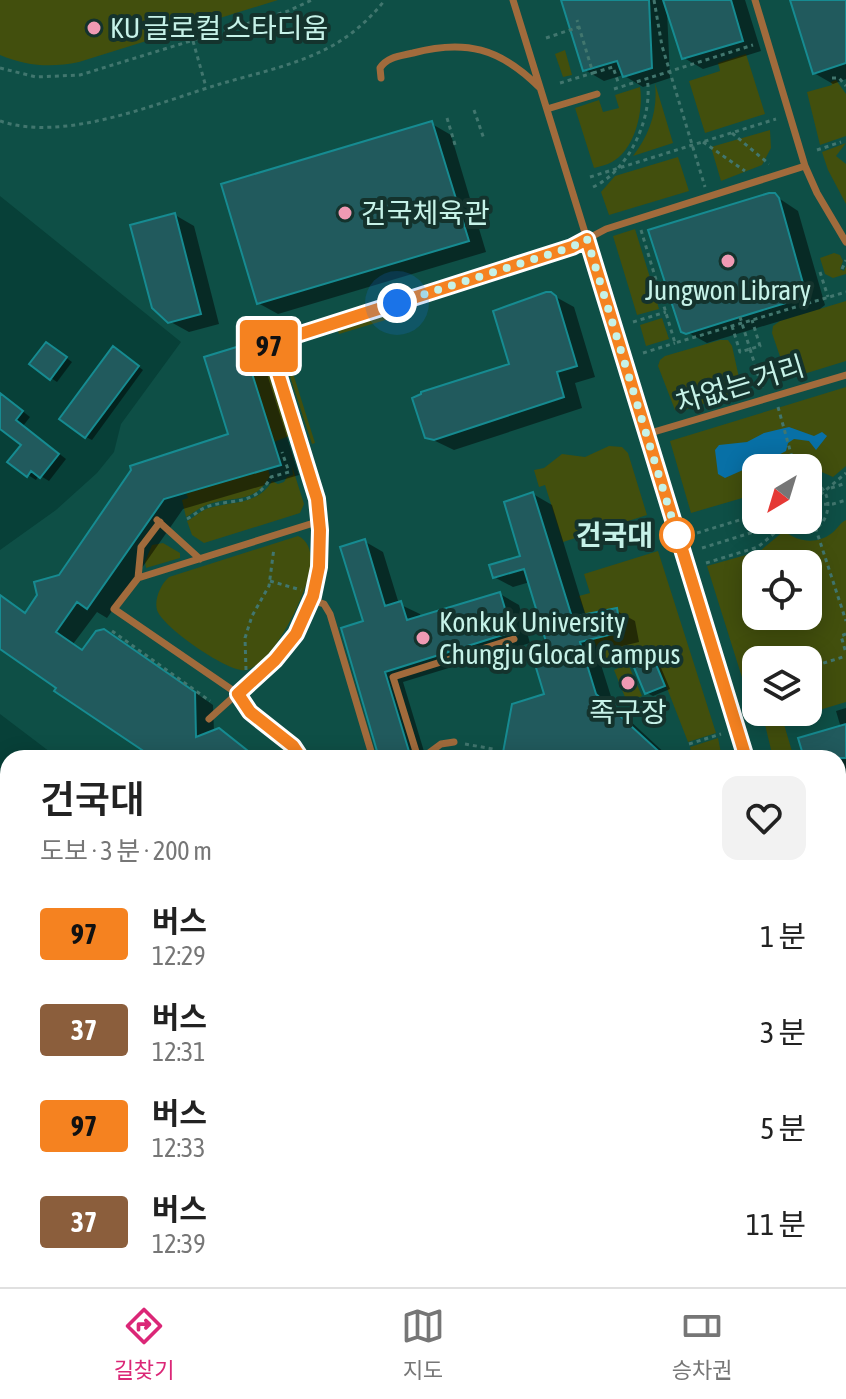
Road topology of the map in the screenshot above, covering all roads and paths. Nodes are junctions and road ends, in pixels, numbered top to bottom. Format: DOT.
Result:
graph roads {
  1 [pos="312,0"];
  2 [pos="385,0"];
  3 [pos="513,0"];
  4 [pos="654,0"];
  5 [pos="755,0"];
  6 [pos="577,20"];
  7 [pos="579,27"];
  8 [pos="546,38"];
  9 [pos="193,41"];
  10 [pos="753,45"];
  11 [pos="0,68"];
  12 [pos="669,71"];
  13 [pos="593,73"];
  14 [pos="381,78"];
  15 [pos="647,78"];
  16 [pos="832,78"];
  17 [pos="560,83"];
  18 [pos="620,86"];
  19 [pos="846,86"];
  20 [pos="206,88"];
  21 [pos="540,89"];
  22 [pos="614,89"];
  23 [pos="597,94"];
  24 [pos="547,109"];
  25 [pos="474,110"];
  26 [pos="447,118"];
  27 [pos="776,119"];
  28 [pos="0,121"];
  29 [pos="732,133"];
  30 [pos="484,139"];
  31 [pos="703,142"];
  32 [pos="841,142"];
  33 [pos="693,145"];
  34 [pos="456,148"];
  35 [pos="817,150"];
  36 [pos="769,164"];
  37 [pos="805,166"];
  38 [pos="614,170"];
  39 [pos="751,176"];
  40 [pos="590,177"];
  41 [pos="593,187"];
  42 [pos="707,190"];
  43 [pos="637,219"];
  44 [pos="587,239"];
  45 [pos="846,242"];
  46 [pos="846,260"];
  47 [pos="842,269"];
  48 [pos="820,272"];
  49 [pos="846,292"];
  50 [pos="828,297"];
  51 [pos="666,312"];
  52 [pos="740,317"];
  53 [pos="752,320"];
  54 [pos="633,322"];
  55 [pos="732,326"];
  56 [pos="675,343"];
  57 [pos="750,349"];
  58 [pos="643,353"];
  59 [pos="846,375"];
  60 [pos="765,399"];
  61 [pos="781,418"];
  62 [pos="647,434"];
  63 [pos="282,452"];
  64 [pos="792,454"];
  65 [pos="846,473"];
  66 [pos="846,483"];
  67 [pos="822,486"];
  68 [pos="826,489"];
  69 [pos="846,500"];
  70 [pos="833,504"];
  71 [pos="187,519"];
  72 [pos="742,519"];
  73 [pos="320,521"];
  74 [pos="822,524"];
  75 [pos="697,533"];
  76 [pos="746,534"];
  77 [pos="773,534"];
  78 [pos="818,534"];
  79 [pos="271,536"];
  80 [pos="702,548"];
  81 [pos="200,559"];
  82 [pos="706,563"];
  83 [pos="138,578"];
  84 [pos="270,581"];
  85 [pos="313,597"];
  86 [pos="846,621"];
  87 [pos="112,631"];
  88 [pos="846,634"];
  89 [pos="514,639"];
  90 [pos="846,655"];
  91 [pos="822,663"];
  92 [pos="246,670"];
  93 [pos="238,694"];
  94 [pos="220,709"];
  95 [pos="209,719"];
  96 [pos="721,734"];
  97 [pos="454,742"];
  98 [pos="689,744"];
  99 [pos="493,749"];
  100 [pos="296,750"];
  101 [pos="371,750"];
  102 [pos="417,750"];
  103 [pos="432,750"];
  104 [pos="744,750"];
  1 -- 9 [label="path"];
  2 -- 20 [label="path"];
  3 -- 21 [label="lane"];
  4 -- 12 [label="path"];
  5 -- 37 [label="lane"];
  6 -- 7 [label="path"];
  7 -- 8 [label="path"];
  7 -- 13 [label="path"];
  9 -- 11 [label="path"];
  9 -- 20 [label="path"];
  10 -- 12 [label="path"];
  12 -- 15 [label="path"];
  12 -- 33 [label="path"];
  13 -- 17 [label="path"];
  13 -- 18 [label="path"];
  14 -- 21 [label="lane"];
  15 -- 18 [label="path"];
  15 -- 38 [label="path"];
  16 -- 19 [label="path"];
  18 -- 22 [label="path"];
  20 -- 28 [label="path"];
  21 -- 24 [label="lane"];
  23 -- 24 [label="lane"];
  24 -- 44 [label="lane"];
  25 -- 30 [label="path"];
  26 -- 34 [label="path"];
  27 -- 29 [label="path"];
  29 -- 31 [label="path"];
  29 -- 36 [label="path"];
  31 -- 33 [label="path"];
  31 -- 39 [label="path"];
  32 -- 35 [label="path"];
  33 -- 38 [label="path"];
  33 -- 42 [label="path"];
  37 -- 43 [label="lane"];
  37 -- 45 [label="lane"];
  38 -- 40 [label="path"];
  38 -- 41 [label="path"];
  43 -- 44 [label="lane"];
  43 -- 51 [label="path"];
  44 -- 62 [label="lane"];
  44 -- 73 [label="lane"];
  46 -- 47 [label="path"];
  48 -- 50 [label="path"];
  49 -- 50 [label="path"];
  50 -- 53 [label="path"];
  51 -- 54 [label="path"];
  51 -- 56 [label="path"];
  52 -- 57 [label="path, bridge"];
  53 -- 55 [label="path"];
  53 -- 57 [label="path"];
  55 -- 56 [label="path"];
  55 -- 57 [label="path"];
  56 -- 58 [label="path"];
  57 -- 60 [label="path"];
  59 -- 60 [label="lane, 차없는 거리"];
  60 -- 62 [label="lane, 차없는 거리"];
  61 -- 64 [label="path"];
  62 -- 104 [label="lane"];
  63 -- 71 [label="path"];
  65 -- 68 [label="path"];
  66 -- 68 [label="path"];
  67 -- 68 [label="path"];
  68 -- 70 [label="path"];
  68 -- 70 [label="path"];
  69 -- 70 [label="path"];
  70 -- 74 [label="path"];
  72 -- 75 [label="path"];
  73 -- 79 [label="lane"];
  73 -- 85 [label="lane"];
  76 -- 80 [label="path"];
  77 -- 82 [label="path"];
  78 -- 86 [label="path"];
  79 -- 81 [label="lane"];
  79 -- 84 [label="path"];
  81 -- 83 [label="lane"];
  81 -- 83 [label="lane"];
  83 -- 93 [label="lane"];
  84 -- 85 [label="path"];
  84 -- 92 [label="path"];
  85 -- 93 [label="lane"];
  85 -- 101 [label="lane"];
  87 -- 94 [label="path"];
  88 -- 90 [label="path"];
  89 -- 102 [label="lane"];
  90 -- 91 [label="path"];
  93 -- 94 [label="lane"];
  93 -- 100 [label="lane"];
  94 -- 95 [label="lane"];
  96 -- 98 [label="path"];
  97 -- 99 [label="path"];
  97 -- 103 [label="lane"];
}
